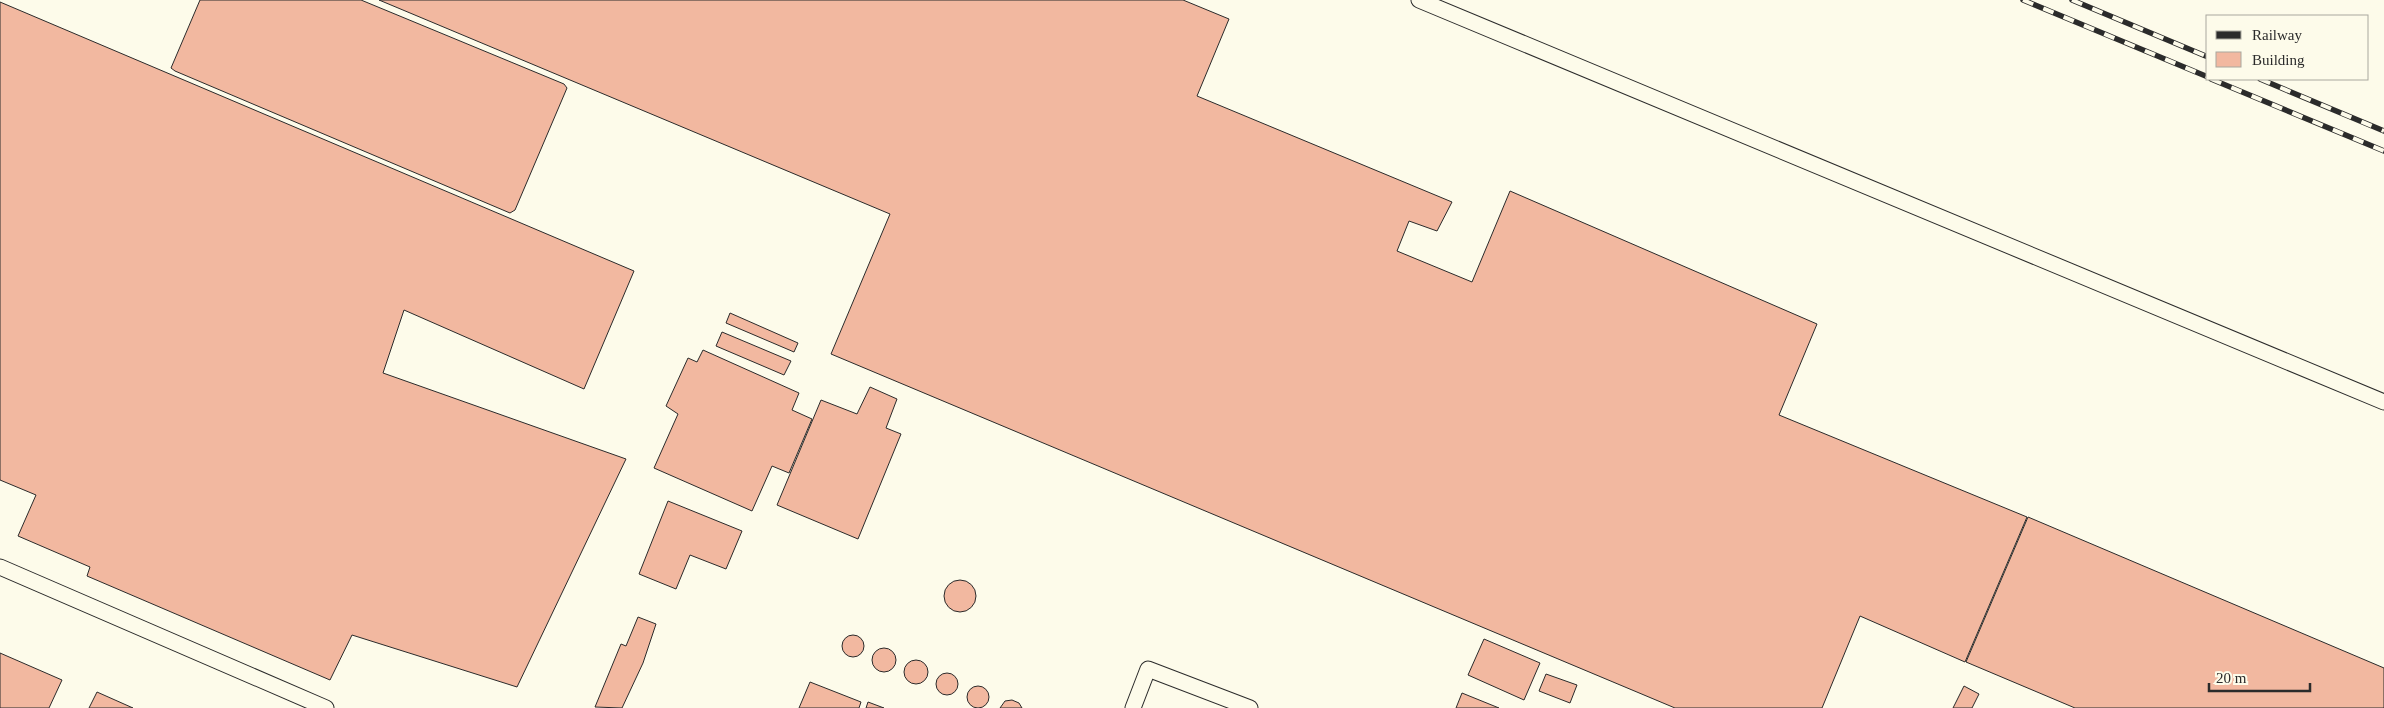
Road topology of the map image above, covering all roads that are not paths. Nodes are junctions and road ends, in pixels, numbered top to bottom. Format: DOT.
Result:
graph roads {
  1 [pos="1419,0"];
  2 [pos="2384,402"];
  3 [pos="0,567"];
  4 [pos="326,708"];
  5 [pos="1133,708"];
  6 [pos="1250,708"];
  1 -- 2 [label="lane"];
  3 -- 4 [label="lane"];
  5 -- 6 [label="lane"];
}
